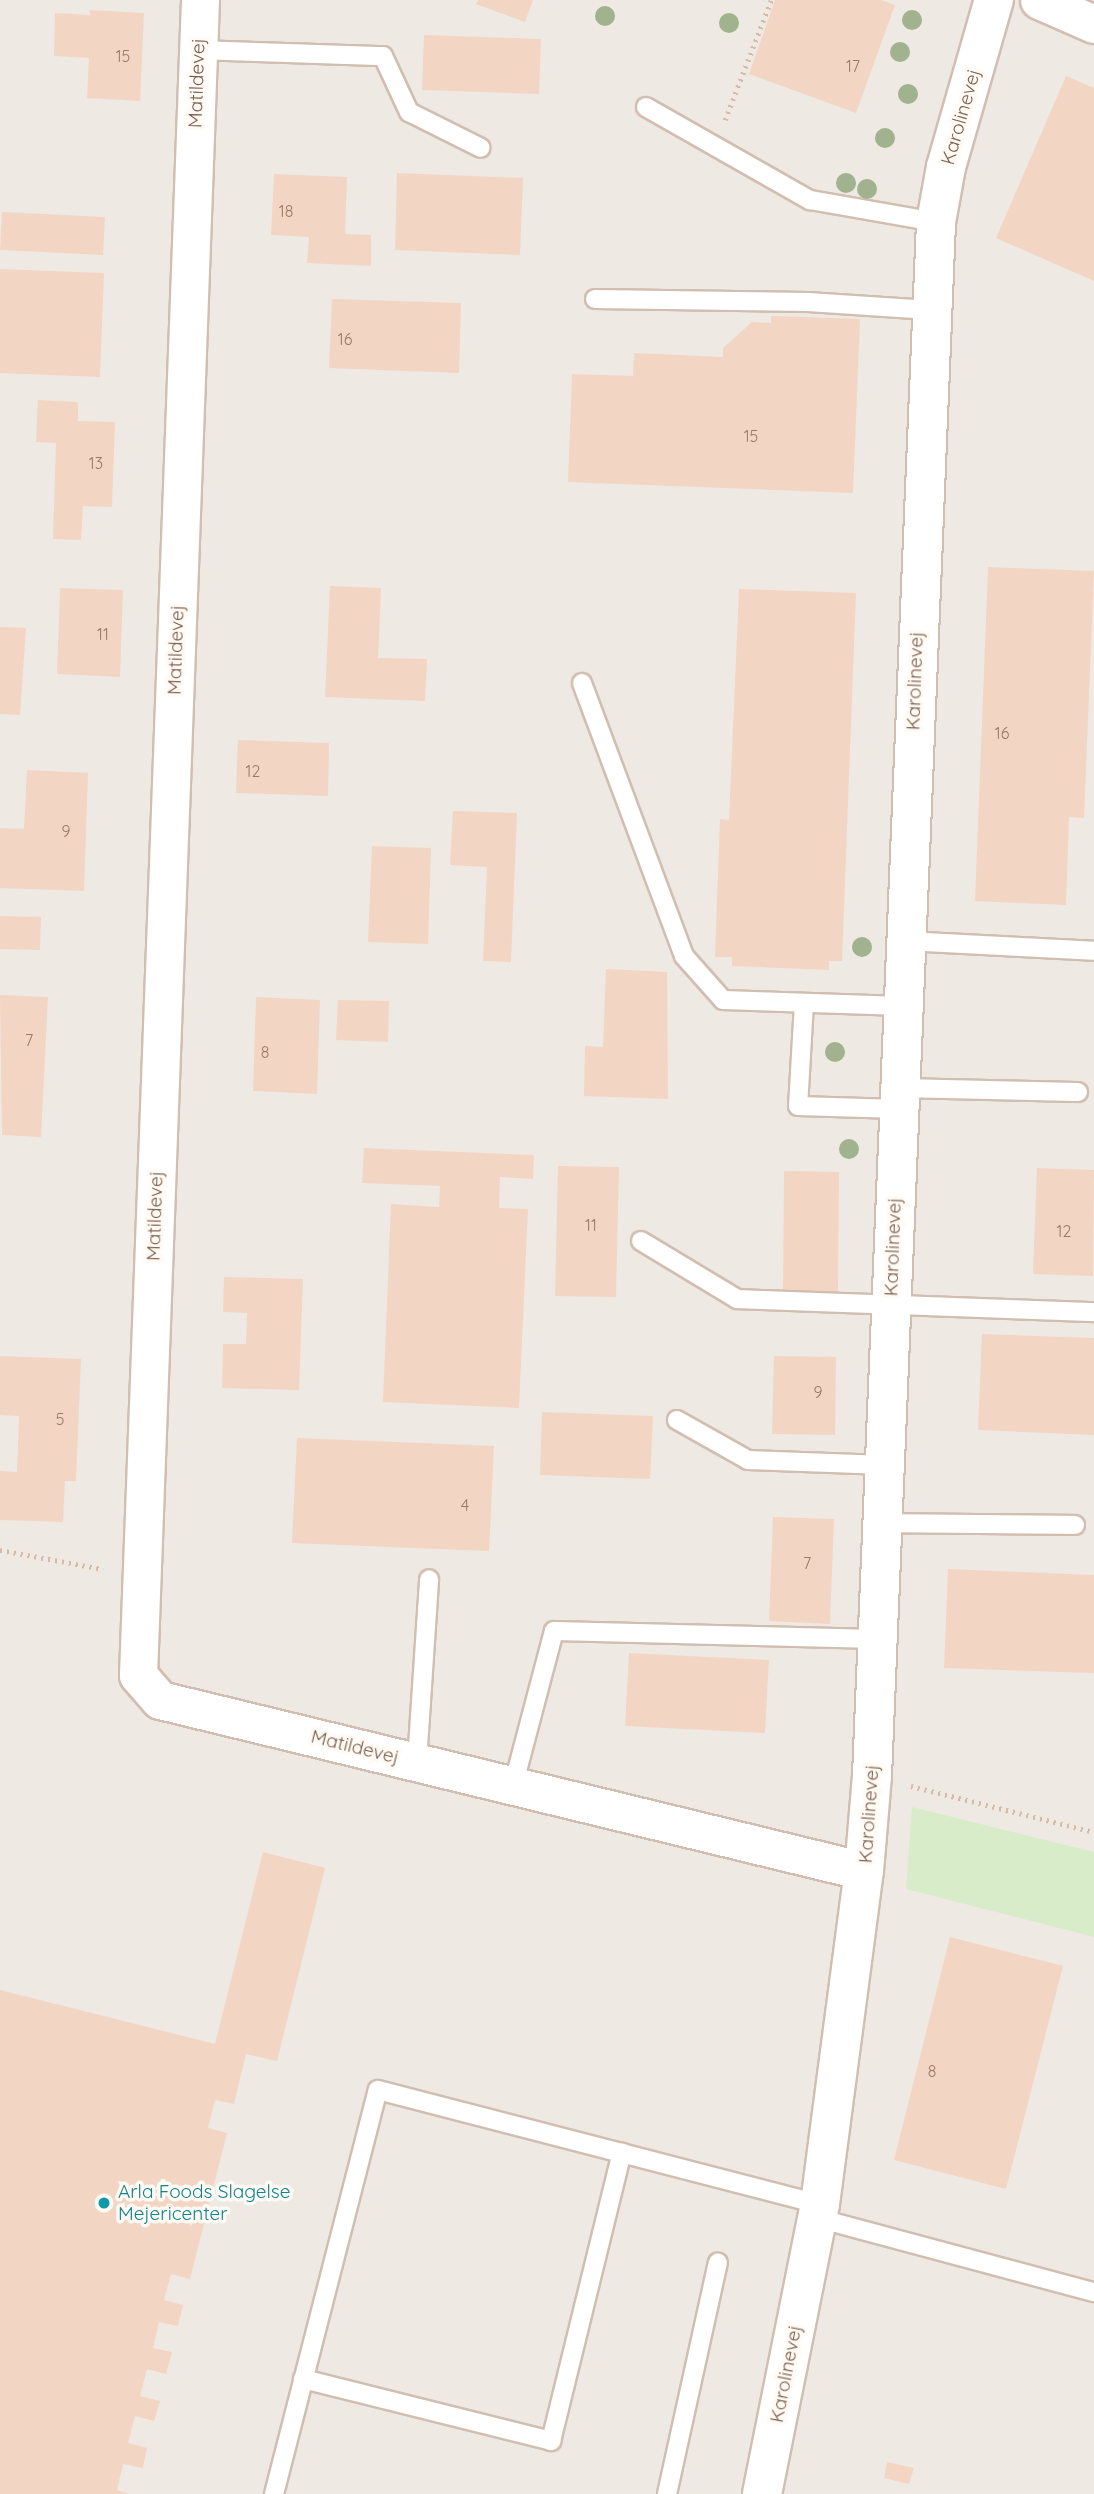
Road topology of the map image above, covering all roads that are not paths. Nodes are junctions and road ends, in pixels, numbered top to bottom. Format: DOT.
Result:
graph roads {
  1 [pos="200,0"];
  2 [pos="994,0"];
  3 [pos="1039,0"];
  4 [pos="1094,23"];
  5 [pos="198,50"];
  6 [pos="646,107"];
  7 [pos="481,148"];
  8 [pos="936,222"];
  9 [pos="595,299"];
  10 [pos="930,310"];
  11 [pos="582,683"];
  12 [pos="905,941"];
  13 [pos="1094,951"];
  14 [pos="804,1003"];
  15 [pos="902,1006"];
  16 [pos="1078,1092"];
  17 [pos="899,1098"];
  18 [pos="641,1241"];
  19 [pos="891,1303"];
  20 [pos="1094,1312"];
  21 [pos="677,1420"];
  22 [pos="885,1465"];
  23 [pos="883,1523"];
  24 [pos="1075,1525"];
  25 [pos="429,1579"];
  26 [pos="878,1639"];
  27 [pos="417,1762"];
  28 [pos="513,1786"];
  29 [pos="864,1871"];
  30 [pos="622,2153"];
  31 [pos="818,2211"];
  32 [pos="718,2263"];
  33 [pos="1094,2292"];
  34 [pos="303,2379"];
  35 [pos="274,2494"];
  36 [pos="667,2494"];
  37 [pos="762,2494"];
  1 -- 5 [label="street, Matildevej"];
  2 -- 8 [label="street, Karolinevej"];
  3 -- 4 [label="street"];
  5 -- 7 [label="lane"];
  5 -- 27 [label="street, Matildevej"];
  6 -- 8 [label="lane"];
  8 -- 10 [label="street, Karolinevej"];
  9 -- 10 [label="lane"];
  10 -- 12 [label="street, Karolinevej"];
  11 -- 14 [label="lane"];
  12 -- 13 [label="lane"];
  12 -- 15 [label="street, Karolinevej"];
  14 -- 15 [label="lane"];
  14 -- 17 [label="lane"];
  15 -- 17 [label="street, Karolinevej"];
  16 -- 17 [label="lane"];
  17 -- 19 [label="street, Karolinevej"];
  18 -- 19 [label="lane"];
  19 -- 20 [label="lane"];
  19 -- 22 [label="street, Karolinevej"];
  21 -- 22 [label="lane"];
  22 -- 23 [label="street, Karolinevej"];
  23 -- 24 [label="lane"];
  23 -- 26 [label="street, Karolinevej"];
  25 -- 27 [label="lane"];
  26 -- 28 [label="lane"];
  26 -- 29 [label="street, Karolinevej"];
  27 -- 28 [label="street, Matildevej"];
  28 -- 29 [label="street, Matildevej"];
  29 -- 31 [label="street, Karolinevej"];
  30 -- 31 [label="lane"];
  30 -- 34 [label="lane"];
  30 -- 34 [label="lane"];
  31 -- 33 [label="lane"];
  31 -- 37 [label="street, Karolinevej"];
  32 -- 36 [label="lane"];
  34 -- 35 [label="lane"];
}
